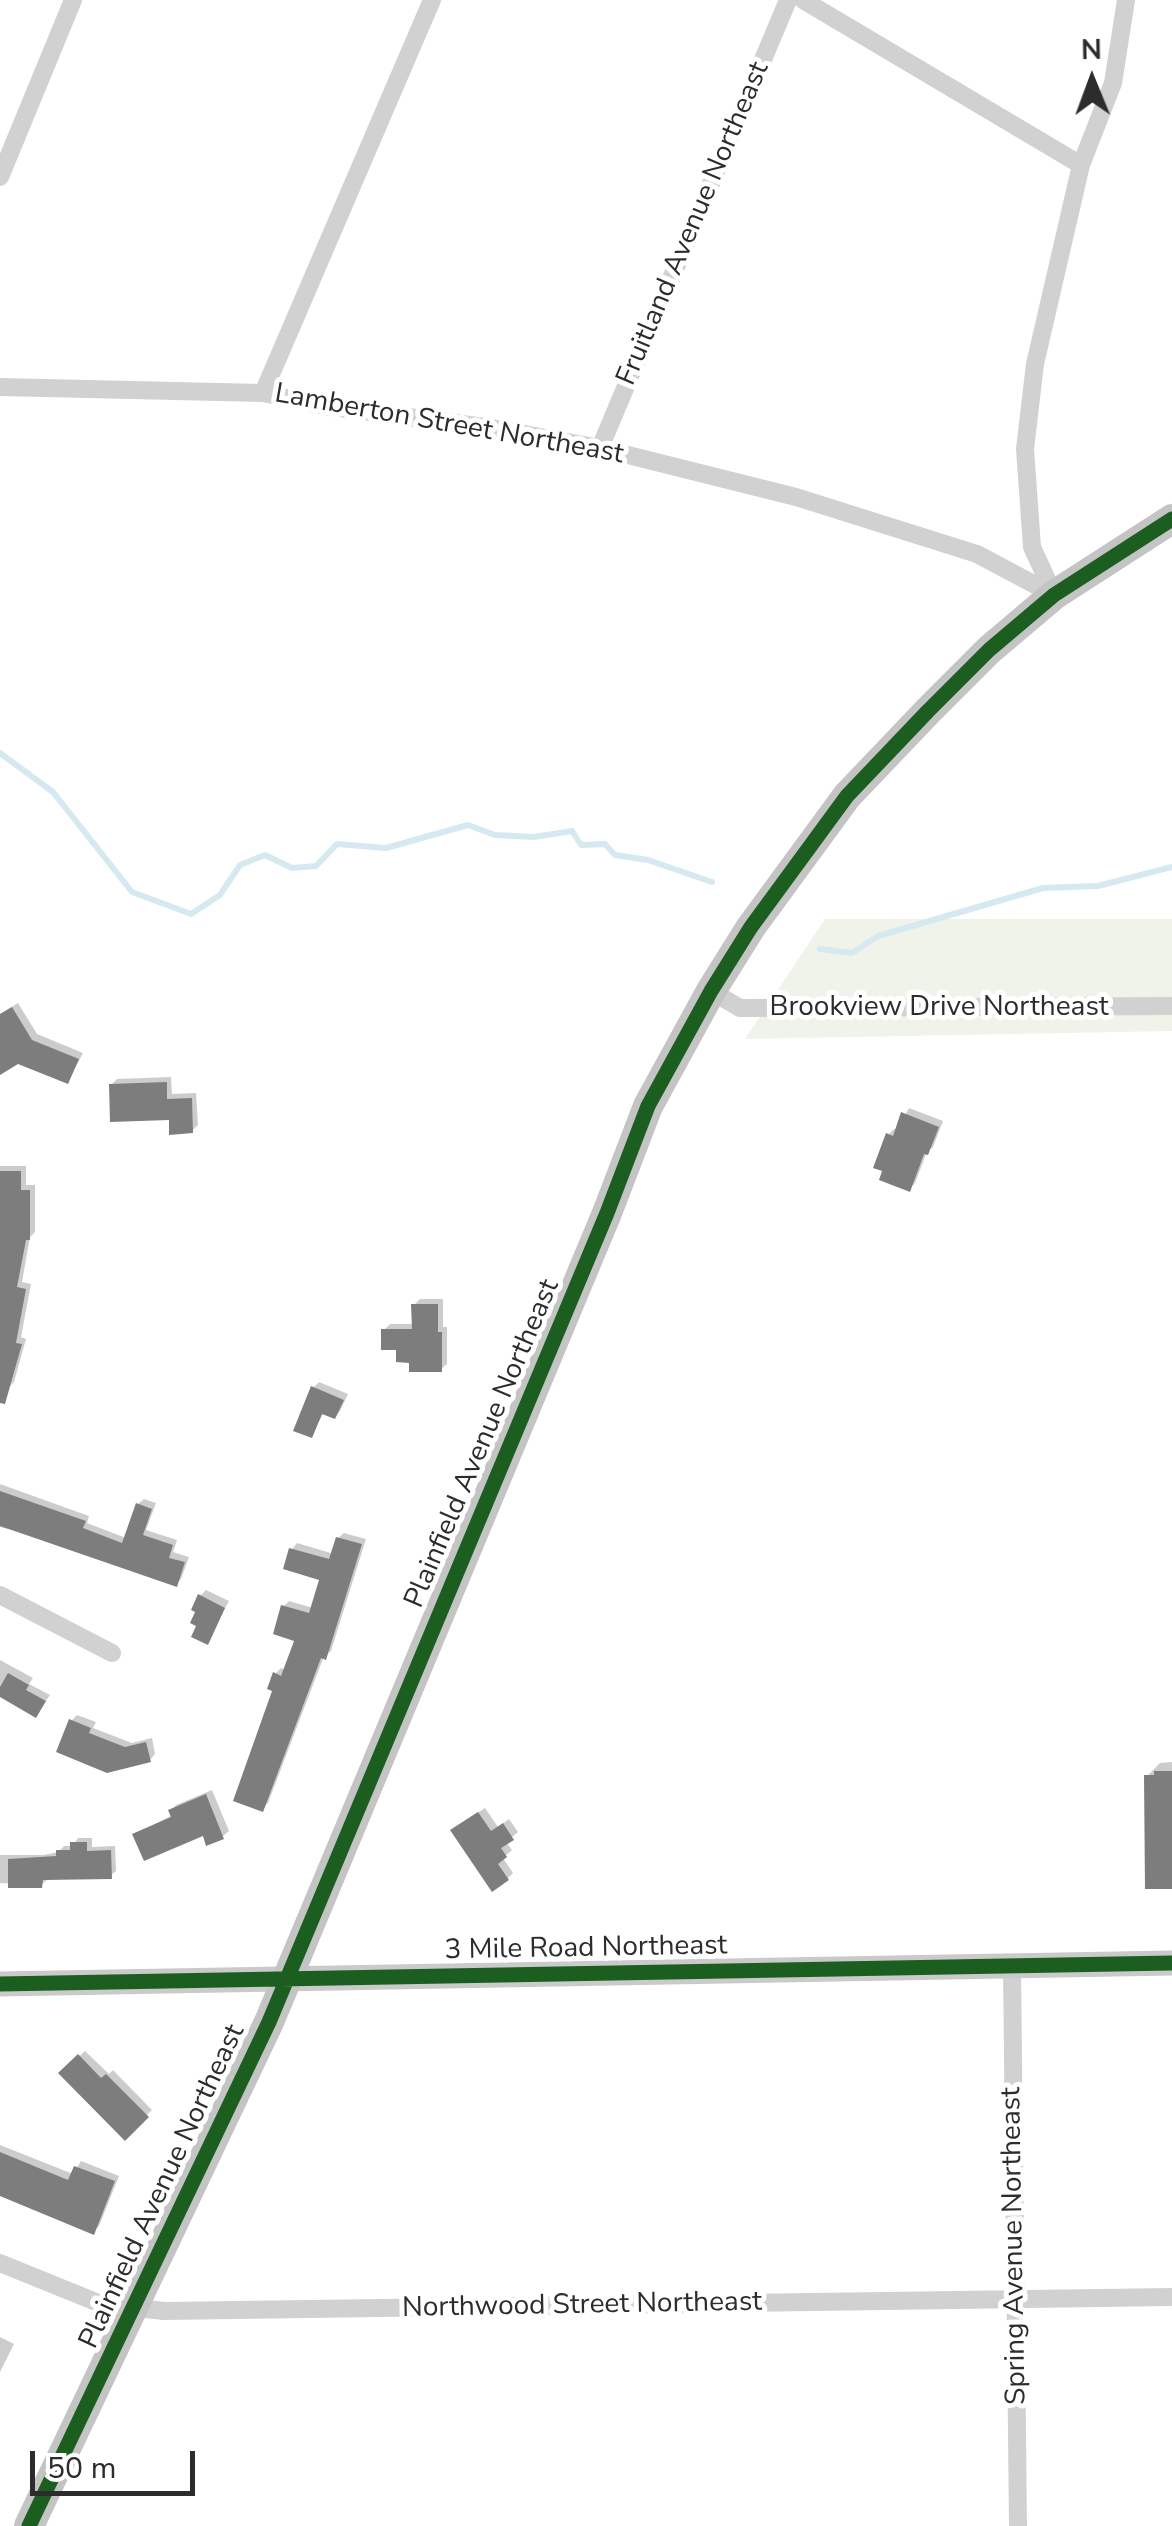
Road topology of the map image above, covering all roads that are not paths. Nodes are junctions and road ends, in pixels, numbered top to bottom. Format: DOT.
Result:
graph roads {
  1 [pos="73,0"];
  2 [pos="432,0"];
  3 [pos="788,0"];
  4 [pos="804,0"];
  5 [pos="1126,0"];
  6 [pos="1081,165"];
  7 [pos="0,176"];
  8 [pos="0,387"];
  9 [pos="263,394"];
  10 [pos="600,448"];
  11 [pos="1172,520"];
  12 [pos="1054,596"];
  13 [pos="710,991"];
  14 [pos="1172,1006"];
  15 [pos="0,1595"];
  16 [pos="112,1652"];
  17 [pos="1172,1963"];
  18 [pos="1012,1965"];
  19 [pos="285,1980"];
  20 [pos="0,1984"];
  21 [pos="0,2263"];
  22 [pos="1172,2297"];
  23 [pos="1015,2299"];
  24 [pos="132,2308"];
  25 [pos="29,2526"];
  26 [pos="1018,2526"];
  1 -- 7 [label="street"];
  2 -- 9 [label="street"];
  3 -- 10 [label="street, Fruitland Avenue Northeast"];
  4 -- 6 [label="street"];
  5 -- 6 [label="street"];
  6 -- 12 [label="street"];
  8 -- 9 [label="street, Lamberton Street Northeast"];
  9 -- 10 [label="street, Lamberton Street Northeast"];
  10 -- 12 [label="street, Lamberton Street Northeast"];
  11 -- 12 [label="main road, Plainfield Avenue Northeast"];
  12 -- 13 [label="main road, Plainfield Avenue Northeast"];
  13 -- 14 [label="street, Brookview Drive Northeast"];
  13 -- 19 [label="main road, Plainfield Avenue Northeast"];
  15 -- 16 [label="street"];
  17 -- 18 [label="main road, 3 Mile Road Northeast"];
  18 -- 19 [label="main road, 3 Mile Road Northeast"];
  18 -- 23 [label="street, Spring Avenue Northeast"];
  19 -- 20 [label="main road, 3 Mile Road Northeast"];
  19 -- 24 [label="main road, Plainfield Avenue Northeast"];
  21 -- 24 [label="street, Northwood Street Northeast"];
  22 -- 23 [label="street, Northwood Street Northeast"];
  23 -- 24 [label="street, Northwood Street Northeast"];
  23 -- 26 [label="street, Spring Avenue Northeast"];
  24 -- 25 [label="main road, Plainfield Avenue Northeast"];
}
